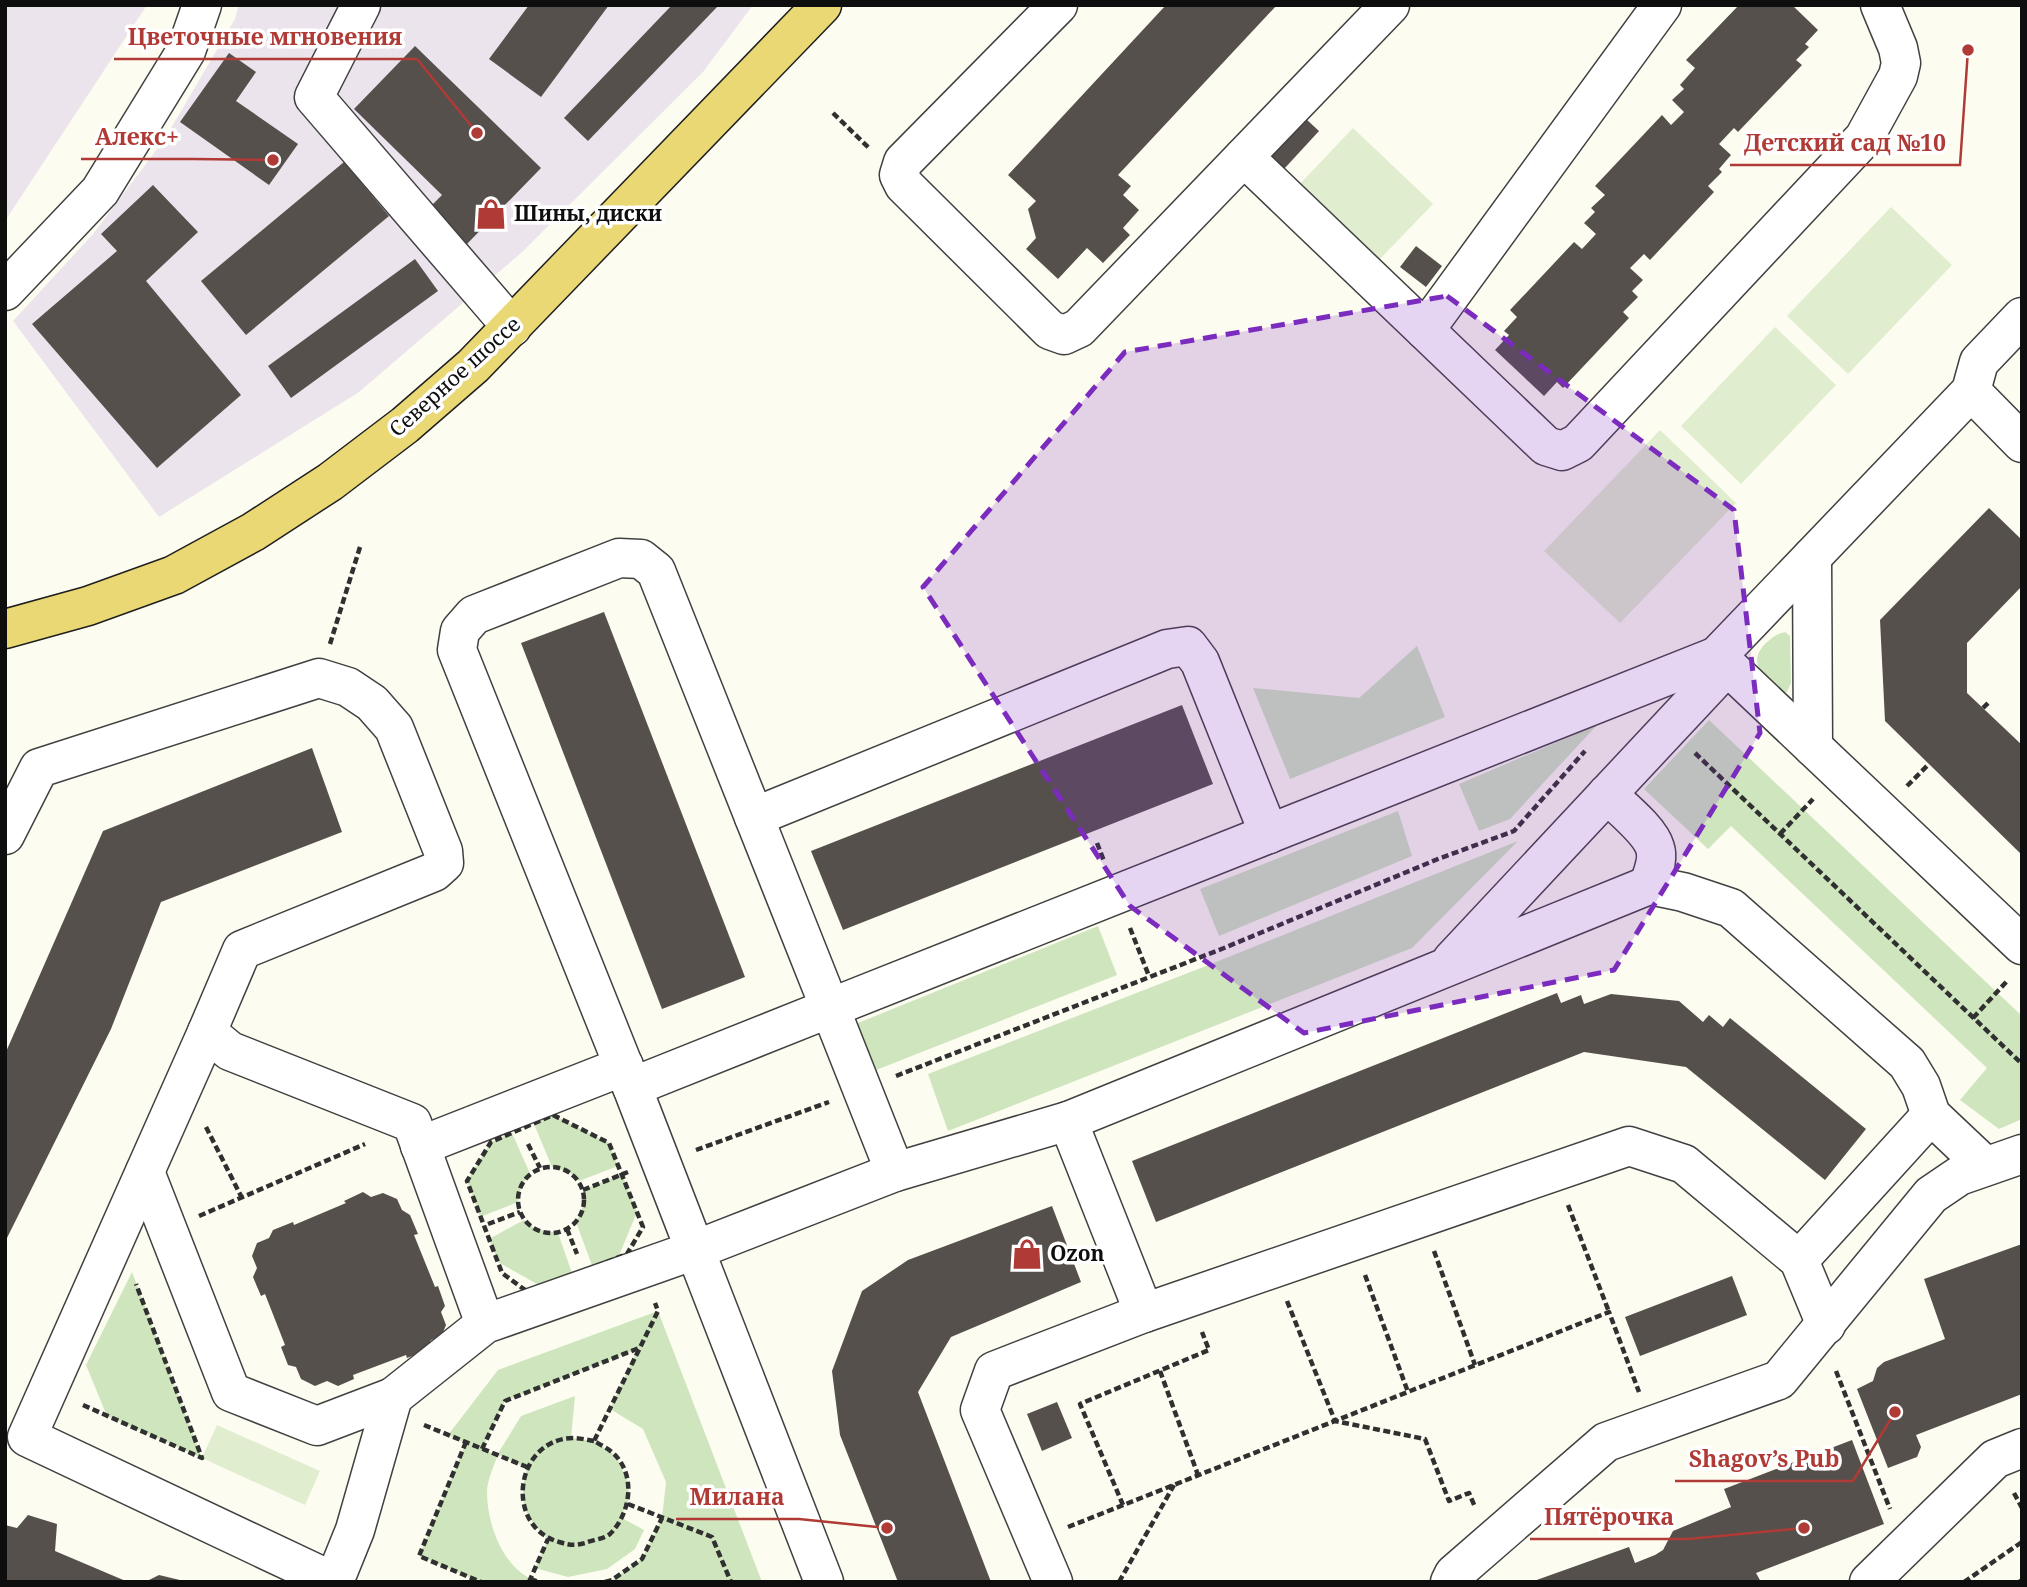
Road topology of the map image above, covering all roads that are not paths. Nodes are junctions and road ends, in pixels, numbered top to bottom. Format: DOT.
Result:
graph roads {
  1 [pos="202,5"];
  2 [pos="361,5"];
  3 [pos="822,5"];
  4 [pos="1058,5"];
  5 [pos="1390,5"];
  6 [pos="1662,5"];
  7 [pos="1880,5"];
  8 [pos="1244,157"];
  9 [pos="5,291"];
  10 [pos="2022,317"];
  11 [pos="512,327"];
  12 [pos="1425,330"];
  13 [pos="1971,391"];
  14 [pos="2022,443"];
  15 [pos="1812,557"];
  16 [pos="5,629"];
  17 [pos="1722,661"];
  18 [pos="1813,747"];
  19 [pos="1607,794"];
  20 [pos="754,817"];
  21 [pos="8,825"];
  22 [pos="1269,834"];
  23 [pos="1649,885"];
  24 [pos="2015,962"];
  25 [pos="1444,969"];
  26 [pos="830,1009"];
  27 [pos="207,1032"];
  28 [pos="628,1077"];
  29 [pos="1931,1115"];
  30 [pos="1068,1121"];
  31 [pos="416,1135"];
  32 [pos="2022,1154"];
  33 [pos="1985,1166"];
  34 [pos="145,1172"];
  35 [pos="895,1172"];
  36 [pos="695,1250"];
  37 [pos="1799,1260"];
  38 [pos="1144,1313"];
  39 [pos="485,1324"];
  40 [pos="1823,1328"];
  41 [pos="391,1404"];
  42 [pos="2022,1448"];
  43 [pos="334,1582"];
  44 [pos="824,1582"];
  45 [pos="1053,1582"];
  46 [pos="1450,1582"];
  47 [pos="1869,1582"];
  1 -- 9 [label="lane"];
  2 -- 11 [label="lane"];
  3 -- 11 [label="main road, Северное шоссе"];
  4 -- 8 [label="lane"];
  5 -- 8 [label="lane"];
  6 -- 12 [label="lane"];
  7 -- 12 [label="lane"];
  8 -- 12 [label="lane"];
  10 -- 13 [label="lane"];
  11 -- 16 [label="main road, Северное шоссе"];
  13 -- 14 [label="lane"];
  13 -- 15 [label="lane"];
  15 -- 17 [label="lane"];
  15 -- 18 [label="lane"];
  17 -- 18 [label="lane"];
  17 -- 19 [label="lane"];
  17 -- 22 [label="lane"];
  18 -- 24 [label="lane"];
  19 -- 23 [label="lane"];
  19 -- 25 [label="lane"];
  20 -- 22 [label="lane"];
  20 -- 26 [label="lane"];
  20 -- 28 [label="lane"];
  21 -- 27 [label="lane"];
  22 -- 26 [label="lane"];
  23 -- 25 [label="lane"];
  23 -- 29 [label="lane"];
  25 -- 30 [label="lane"];
  26 -- 28 [label="lane"];
  26 -- 35 [label="lane"];
  27 -- 31 [label="lane"];
  27 -- 34 [label="lane"];
  28 -- 31 [label="lane"];
  28 -- 36 [label="lane"];
  29 -- 33 [label="lane"];
  29 -- 37 [label="lane"];
  30 -- 35 [label="lane"];
  30 -- 38 [label="lane"];
  31 -- 39 [label="lane"];
  32 -- 33 [label="lane"];
  33 -- 40 [label="lane"];
  34 -- 41 [label="lane"];
  34 -- 43 [label="lane"];
  35 -- 36 [label="lane"];
  36 -- 39 [label="lane"];
  36 -- 44 [label="lane"];
  37 -- 38 [label="lane"];
  37 -- 40 [label="lane"];
  38 -- 45 [label="lane"];
  39 -- 41 [label="lane"];
  40 -- 46 [label="lane"];
  41 -- 43 [label="lane"];
  42 -- 47 [label="lane"];
}
